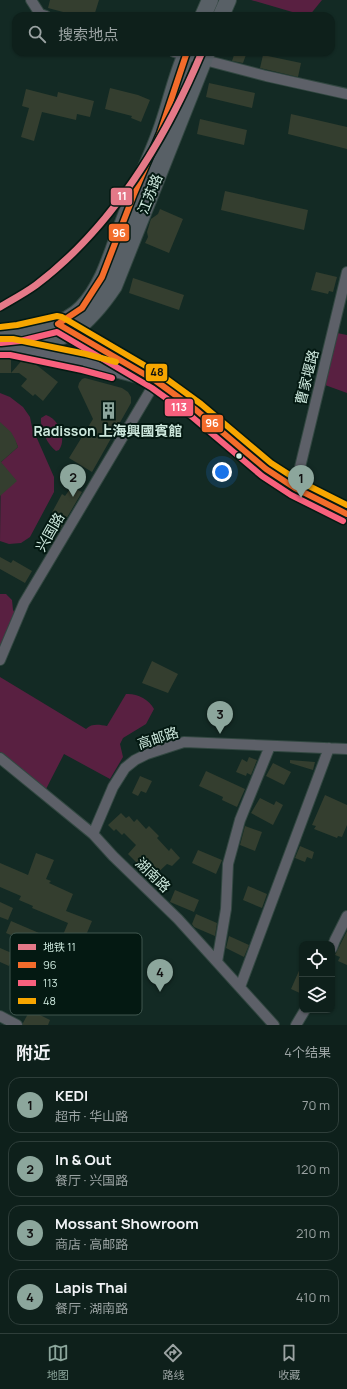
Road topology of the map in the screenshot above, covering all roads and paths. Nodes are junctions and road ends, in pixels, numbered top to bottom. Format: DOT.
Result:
graph roads {
  1 [pos="31,0"];
  2 [pos="210,0"];
  3 [pos="228,0"];
  4 [pos="39,12"];
  5 [pos="205,12"];
  6 [pos="223,12"];
  7 [pos="181,56"];
  8 [pos="205,56"];
  9 [pos="347,94"];
  10 [pos="347,272"];
  11 [pos="64,328"];
  12 [pos="0,335"];
  13 [pos="5,347"];
  14 [pos="156,380"];
  15 [pos="295,488"];
  16 [pos="347,514"];
  17 [pos="0,660"];
  18 [pos="270,746"];
  19 [pos="329,748"];
  20 [pos="347,749"];
  21 [pos="0,758"];
  22 [pos="93,834"];
  23 [pos="347,916"];
  24 [pos="335,941"];
  25 [pos="217,962"];
  26 [pos="240,987"];
  27 [pos="303,1013"];
  28 [pos="0,1016"];
  29 [pos="17,1025"];
  30 [pos="274,1025"];
  31 [pos="296,1025"];
  1 -- 4 [label="street"];
  2 -- 5 [label="main road"];
  3 -- 6 [label="main road"];
  7 -- 11 [label="main road, 江苏路"];
  8 -- 9 [label="street"];
  8 -- 11 [label="main road, 江苏路"];
  10 -- 15 [label="street, 曹家堰路"];
  11 -- 12 [label="main road"];
  11 -- 13 [label="main road, 江苏路"];
  11 -- 14 [label="main road"];
  13 -- 14 [label="main road"];
  14 -- 15 [label="main road"];
  14 -- 17 [label="street, 兴国路"];
  15 -- 16 [label="main road"];
  18 -- 19 [label="street, 高邮路"];
  18 -- 22 [label="street, 高邮路"];
  18 -- 25 [label="street"];
  19 -- 20 [label="street, 高邮路"];
  19 -- 26 [label="street"];
  21 -- 22 [label="street, 湖南路"];
  22 -- 25 [label="street, 湖南路"];
  23 -- 24 [label="street"];
  25 -- 26 [label="street, 湖南路"];
  26 -- 30 [label="street, 湖南路"];
  27 -- 31 [label="street"];
  28 -- 29 [label="street"];
}
